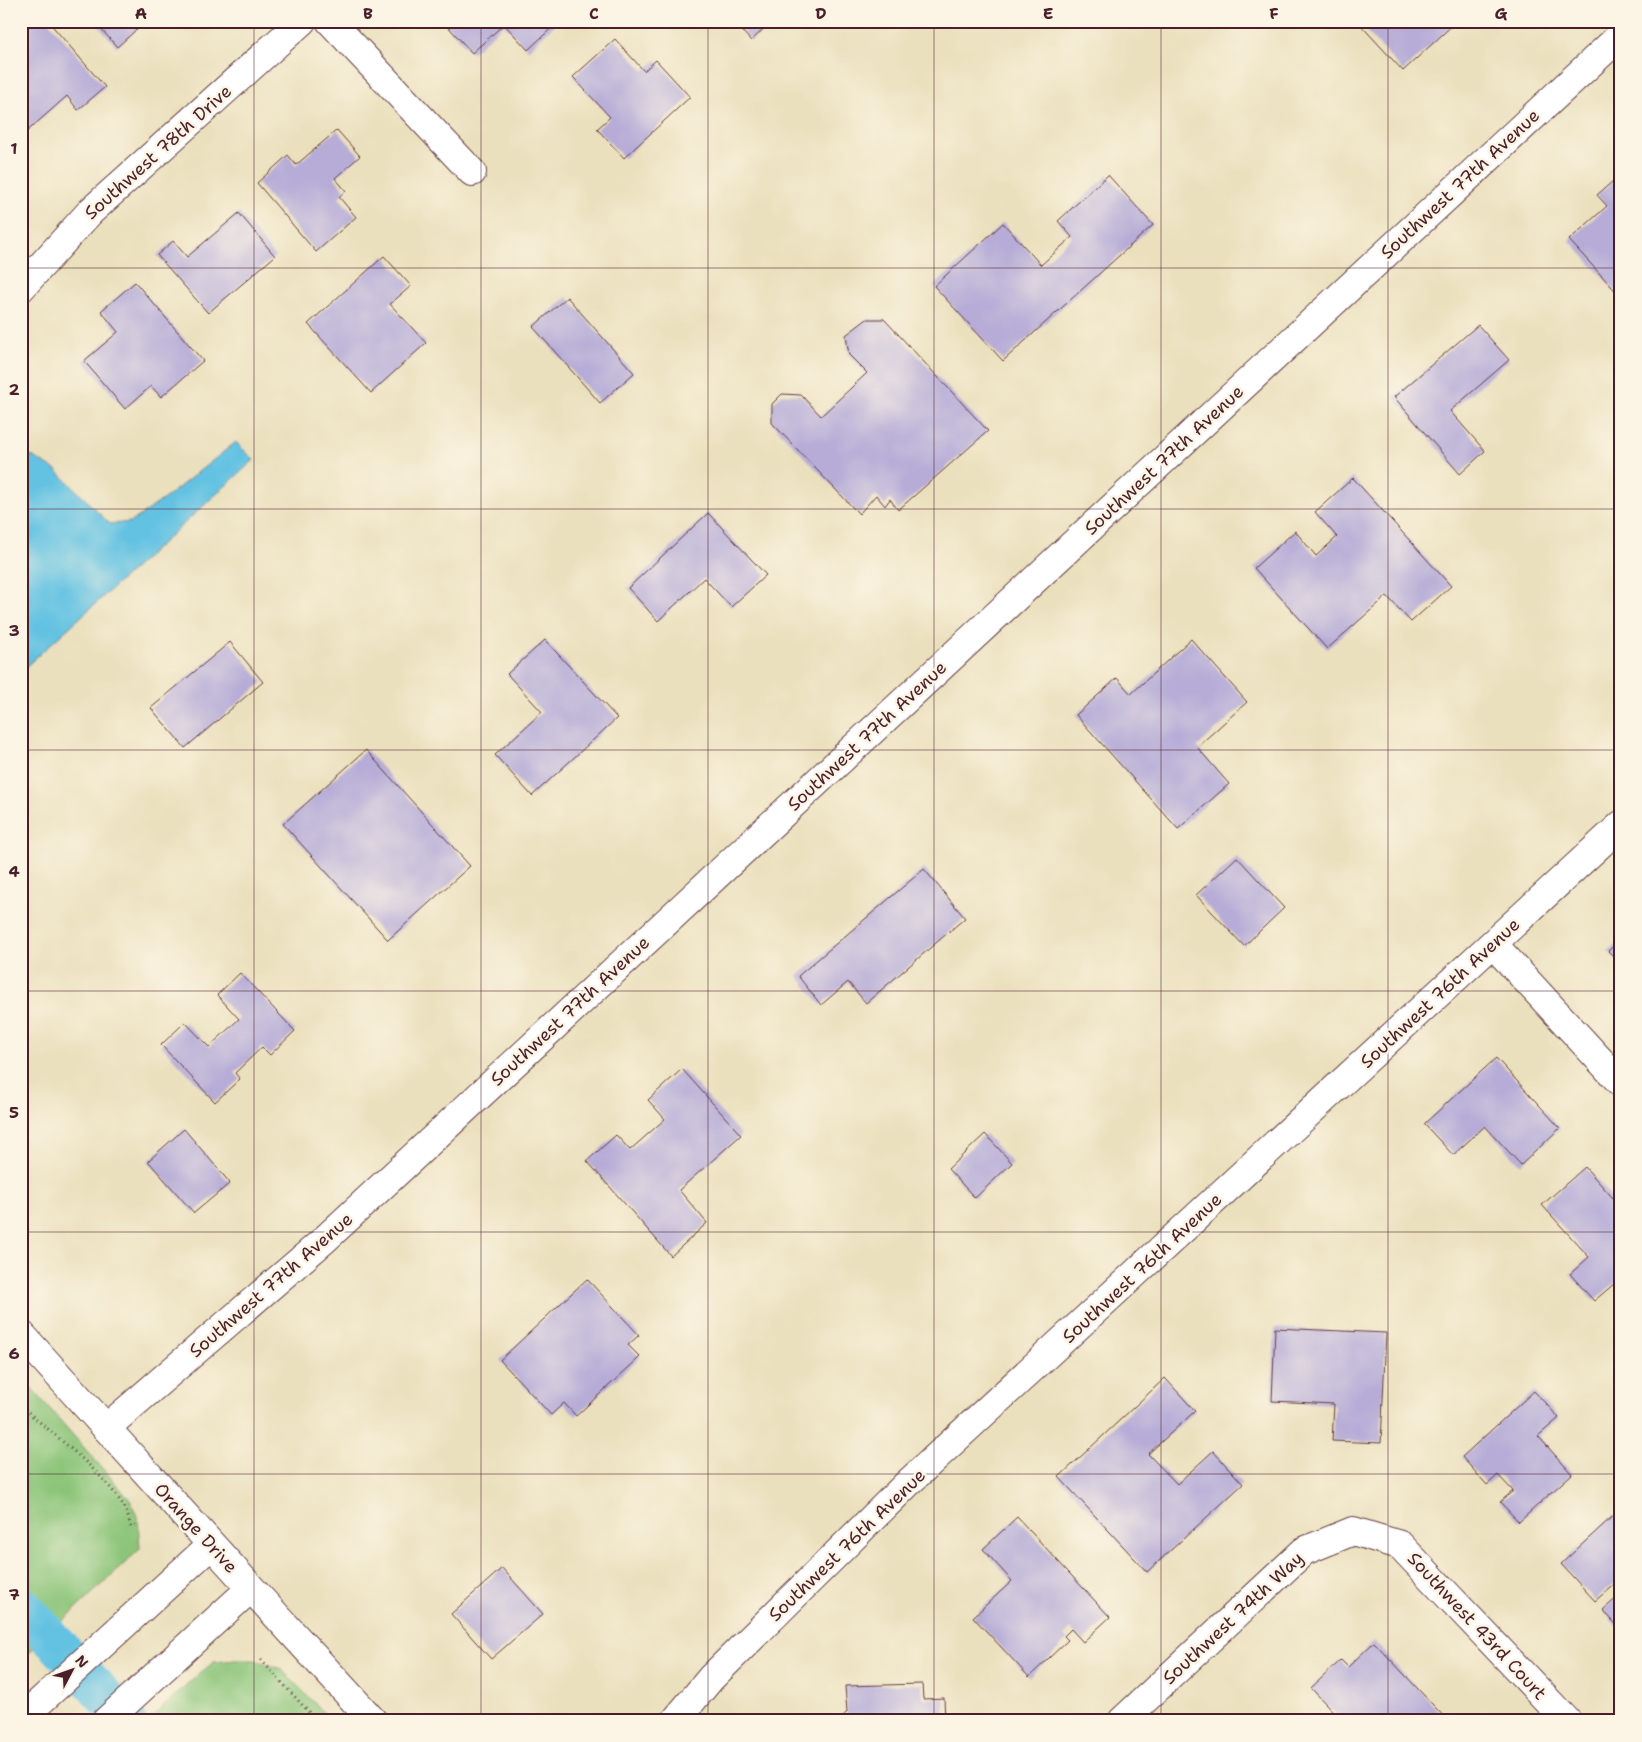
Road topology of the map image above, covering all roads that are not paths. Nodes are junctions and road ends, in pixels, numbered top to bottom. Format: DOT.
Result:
graph roads {
  1 [pos="302,21"];
  2 [pos="330,21"];
  3 [pos="1621,35"];
  4 [pos="472,172"];
  5 [pos="21,288"];
  6 [pos="1621,826"];
  7 [pos="1493,944"];
  8 [pos="1621,1083"];
  9 [pos="21,1334"];
  10 [pos="106,1428"];
  11 [pos="1353,1531"];
  12 [pos="211,1545"];
  13 [pos="251,1588"];
  14 [pos="21,1719"];
  15 [pos="106,1721"];
  16 [pos="373,1721"];
  17 [pos="675,1721"];
  18 [pos="1122,1721"];
  19 [pos="1567,1721"];
  1 -- 5 [label="street, Southwest 78th Drive"];
  2 -- 4 [label="street"];
  3 -- 10 [label="street, Southwest 77th Avenue"];
  6 -- 7 [label="street, Southwest 76th Avenue"];
  7 -- 8 [label="street"];
  7 -- 17 [label="street, Southwest 76th Avenue"];
  9 -- 10 [label="street, Orange Drive"];
  10 -- 12 [label="street, Orange Drive"];
  11 -- 18 [label="street, Southwest 74th Way"];
  11 -- 19 [label="street, Southwest 43rd Court"];
  12 -- 13 [label="street, Orange Drive"];
  12 -- 14 [label="street"];
  13 -- 15 [label="street"];
  13 -- 16 [label="street, Orange Drive"];
}
